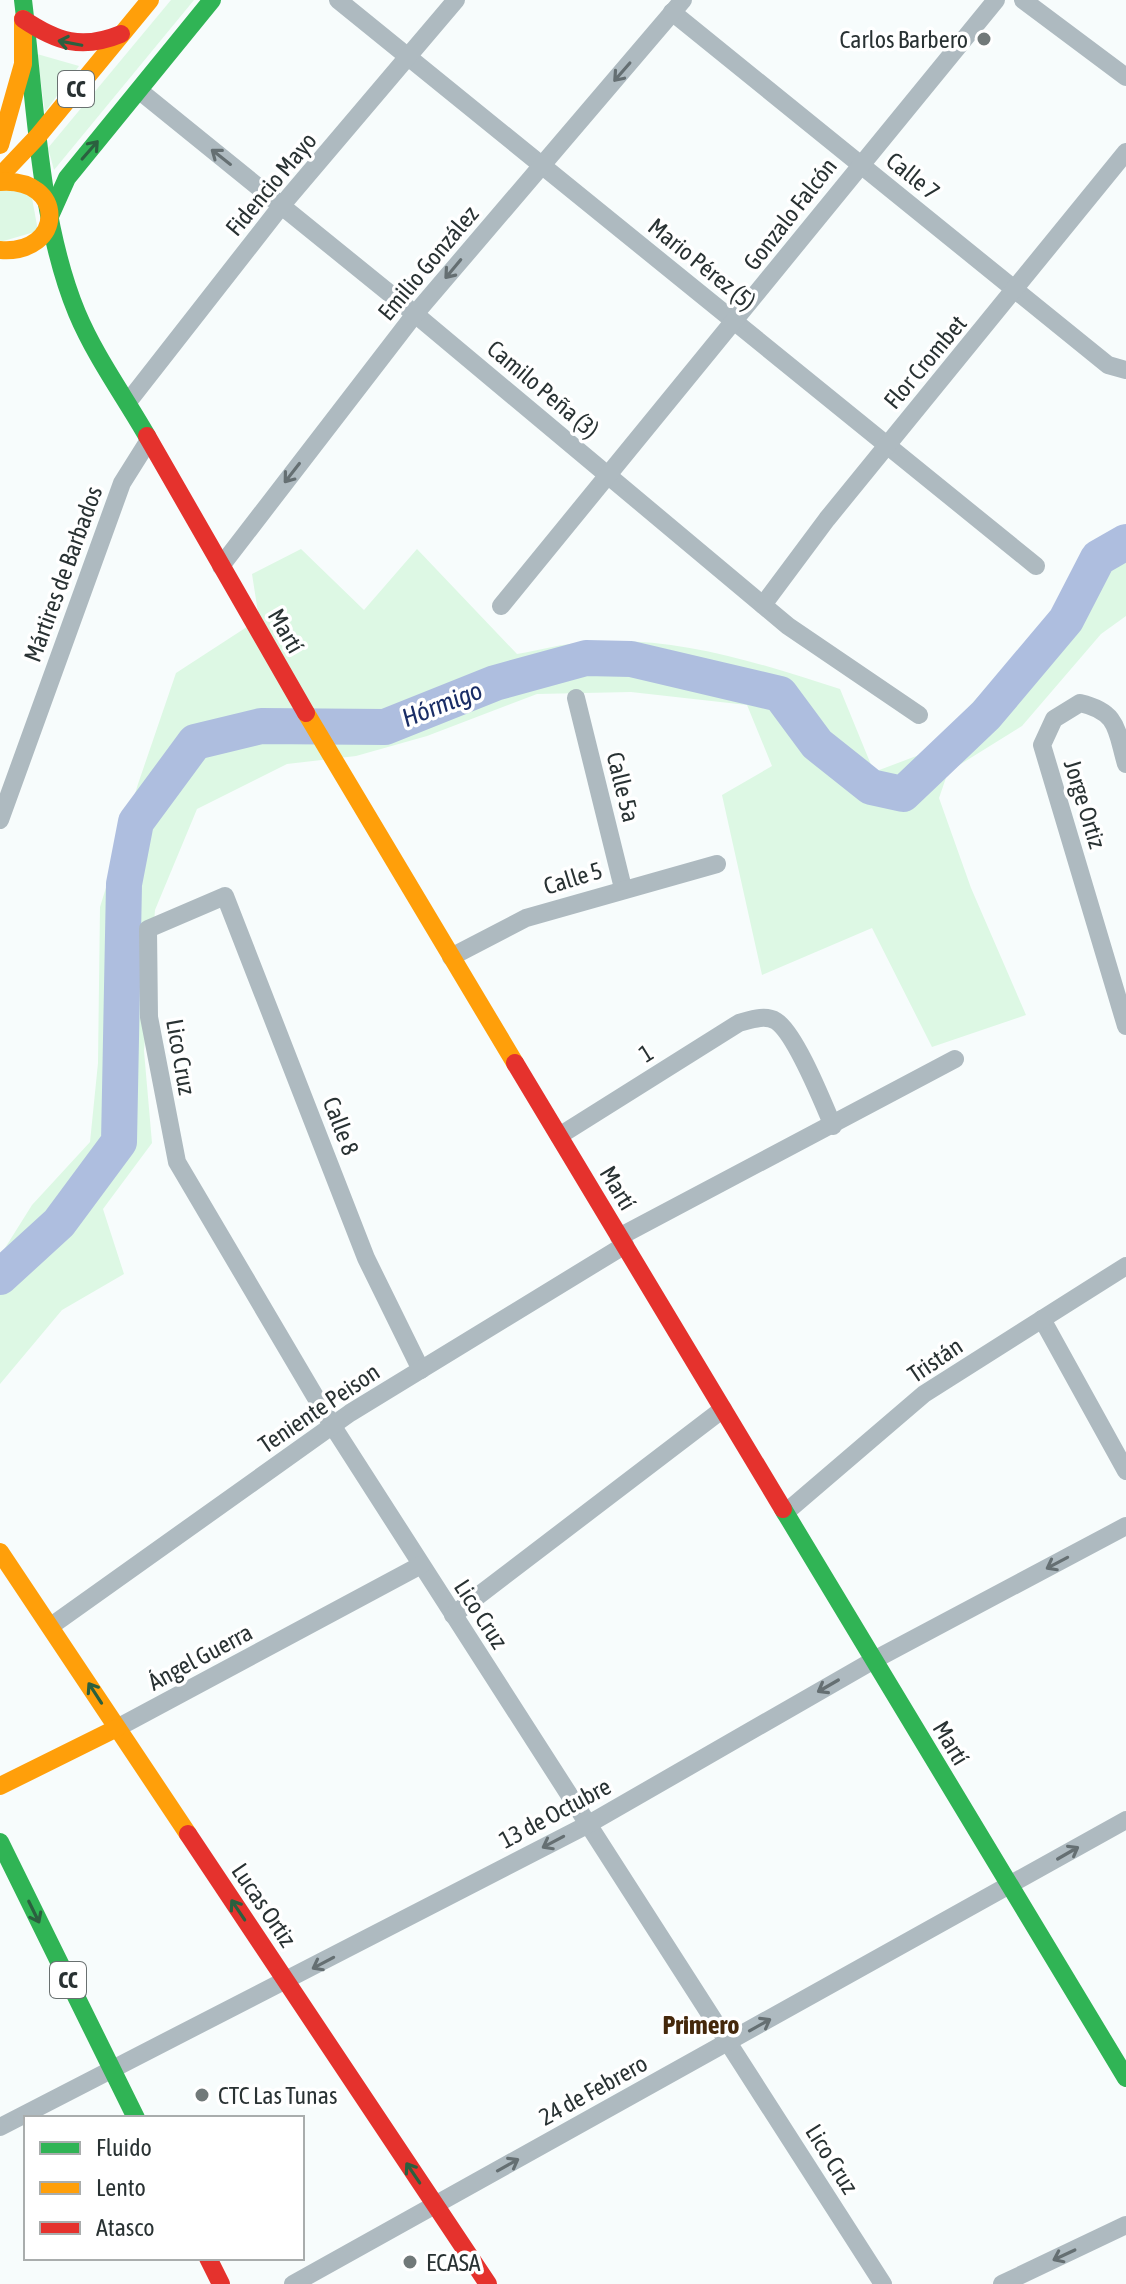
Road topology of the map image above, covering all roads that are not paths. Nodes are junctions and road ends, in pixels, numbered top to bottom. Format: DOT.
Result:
graph roads {
  1 [pos="150,0"];
  2 [pos="212,0"];
  3 [pos="338,0"];
  4 [pos="456,0"];
  5 [pos="996,0"];
  6 [pos="1023,0"];
  7 [pos="678,6"];
  8 [pos="23,9"];
  9 [pos="121,34"];
  10 [pos="409,58"];
  11 [pos="1126,77"];
  12 [pos="141,92"];
  13 [pos="38,136"];
  14 [pos="0,145"];
  15 [pos="1126,152"];
  16 [pos="861,164"];
  17 [pos="542,165"];
  18 [pos="0,179"];
  19 [pos="282,205"];
  20 [pos="50,216"];
  21 [pos="5,255"];
  22 [pos="1016,290"];
  23 [pos="415,314"];
  24 [pos="78,316"];
  25 [pos="735,322"];
  26 [pos="1126,370"];
  27 [pos="128,402"];
  28 [pos="149,440"];
  29 [pos="887,445"];
  30 [pos="608,474"];
  31 [pos="221,566"];
  32 [pos="1036,566"];
  33 [pos="763,605"];
  34 [pos="501,606"];
  35 [pos="576,698"];
  36 [pos="919,715"];
  37 [pos="1126,764"];
  38 [pos="0,820"];
  39 [pos="717,864"];
  40 [pos="623,888"];
  41 [pos="225,896"];
  42 [pos="451,957"];
  43 [pos="1126,1026"];
  44 [pos="955,1059"];
  45 [pos="833,1126"];
  46 [pos="559,1136"];
  47 [pos="622,1241"];
  48 [pos="1126,1266"];
  49 [pos="1042,1319"];
  50 [pos="421,1370"];
  51 [pos="723,1409"];
  52 [pos="332,1425"];
  53 [pos="1126,1471"];
  54 [pos="785,1513"];
  55 [pos="1126,1526"];
  56 [pos="0,1552"];
  57 [pos="421,1565"];
  58 [pos="453,1615"];
  59 [pos="51,1626"];
  60 [pos="874,1660"];
  61 [pos="117,1728"];
  62 [pos="0,1786"];
  63 [pos="1126,1820"];
  64 [pos="587,1825"];
  65 [pos="0,1842"];
  66 [pos="1009,1887"];
  67 [pos="286,1982"];
  68 [pos="730,2041"];
  69 [pos="113,2072"];
  70 [pos="1126,2078"];
  71 [pos="135,2116"];
  72 [pos="0,2127"];
  73 [pos="434,2206"];
  74 [pos="1126,2225"];
  75 [pos="209,2260"];
  76 [pos="221,2284"];
  77 [pos="293,2284"];
  78 [pos="488,2284"];
  79 [pos="883,2284"];
  80 [pos="1002,2284"];
  1 -- 9 [label="main road, CC"];
  2 -- 12 [label="main road"];
  3 -- 10 [label="street, Mario Pérez (5)"];
  4 -- 10 [label="street, Fidencio Mayo"];
  5 -- 16 [label="street, Gonzalo Falcón"];
  6 -- 11 [label="street"];
  7 -- 16 [label="street, Calle 7"];
  7 -- 17 [label="street, Emilio González, one-way"];
  9 -- 8 [label="main road, one-way"];
  8 -- 13 [label="main road, Martí"];
  8 -- 14 [label="main road"];
  9 -- 13 [label="main road, CC"];
  10 -- 17 [label="street, Mario Pérez (5)"];
  10 -- 19 [label="street, Fidencio Mayo"];
  19 -- 12 [label="street, Camilo Peña (3), one-way"];
  20 -- 12 [label="main road, one-way"];
  13 -- 18 [label="main road, CC"];
  13 -- 20 [label="main road, Martí"];
  15 -- 22 [label="street, Flor Crombet"];
  16 -- 22 [label="street, Calle 7"];
  16 -- 25 [label="street, Gonzalo Falcón"];
  17 -- 23 [label="street, Emilio González, one-way"];
  17 -- 25 [label="street, Mario Pérez (5)"];
  18 -- 20 [label="main road"];
  19 -- 23 [label="street, Camilo Peña (3)"];
  19 -- 27 [label="street, Fidencio Mayo"];
  20 -- 21 [label="main road"];
  20 -- 24 [label="main road, Martí"];
  21 -- 24 [label="main road, Martí"];
  22 -- 26 [label="street, Calle 7"];
  22 -- 29 [label="street, Flor Crombet"];
  23 -- 30 [label="street, Camilo Peña (3)"];
  23 -- 31 [label="street, Emilio González, one-way"];
  24 -- 27 [label="main road, Martí"];
  25 -- 29 [label="street, Mario Pérez (5)"];
  25 -- 30 [label="street, Gonzalo Falcón"];
  27 -- 28 [label="main road, Martí"];
  28 -- 31 [label="main road, Martí"];
  28 -- 38 [label="street, Mártires de Barbados"];
  29 -- 32 [label="street, Mario Pérez (5)"];
  29 -- 33 [label="street, Flor Crombet"];
  30 -- 33 [label="street, Camilo Peña (3)"];
  30 -- 34 [label="street, Gonzalo Falcón"];
  31 -- 42 [label="main road, Martí"];
  33 -- 36 [label="street, Camilo Peña (3)"];
  35 -- 40 [label="street, Calle 5a"];
  37 -- 43 [label="street, Jorge Ortiz"];
  39 -- 40 [label="street, Calle 5"];
  40 -- 42 [label="street, Calle 5"];
  41 -- 50 [label="street, Calle 8"];
  41 -- 52 [label="street, Lico Cruz"];
  42 -- 46 [label="main road, Martí"];
  44 -- 45 [label="street, Teniente Peison"];
  45 -- 46 [label="street, 1"];
  45 -- 47 [label="street, Teniente Peison"];
  46 -- 47 [label="main road, Martí"];
  47 -- 50 [label="street, Teniente Peison"];
  47 -- 51 [label="main road, Martí"];
  48 -- 49 [label="street, Tristán"];
  49 -- 53 [label="street"];
  49 -- 54 [label="street, Tristán"];
  50 -- 52 [label="street, Teniente Peison"];
  51 -- 54 [label="main road, Martí"];
  51 -- 58 [label="street"];
  52 -- 57 [label="street, Lico Cruz"];
  52 -- 59 [label="street, Teniente Peison"];
  54 -- 60 [label="main road, Martí"];
  55 -- 60 [label="street, 13 de Octubre, one-way"];
  56 -- 59 [label="main road, Lucas Ortiz"];
  57 -- 58 [label="street, Lico Cruz"];
  57 -- 61 [label="street, Ángel Guerra"];
  58 -- 64 [label="street, Lico Cruz"];
  61 -- 59 [label="main road, Lucas Ortiz, one-way"];
  60 -- 64 [label="street, 13 de Octubre, one-way"];
  60 -- 66 [label="main road, Martí"];
  61 -- 62 [label="main road, Ángel Guerra"];
  67 -- 61 [label="main road, Lucas Ortiz, one-way"];
  66 -- 63 [label="street, 24 de Febrero, one-way"];
  64 -- 67 [label="street, 13 de Octubre, one-way"];
  64 -- 68 [label="street, Lico Cruz"];
  65 -- 69 [label="main road, CC, one-way"];
  68 -- 66 [label="street, 24 de Febrero, one-way"];
  66 -- 70 [label="main road, Martí"];
  67 -- 69 [label="street, 13 de Octubre"];
  73 -- 67 [label="main road, Lucas Ortiz, one-way"];
  73 -- 68 [label="street, 24 de Febrero, one-way"];
  68 -- 79 [label="street, Lico Cruz"];
  69 -- 71 [label="main road, CC"];
  69 -- 72 [label="street, 13 de Octubre"];
  73 -- 77 [label="street, 24 de Febrero"];
  73 -- 78 [label="main road, Lucas Ortiz"];
  74 -- 80 [label="street, one-way"];
  75 -- 76 [label="main road"];
}
